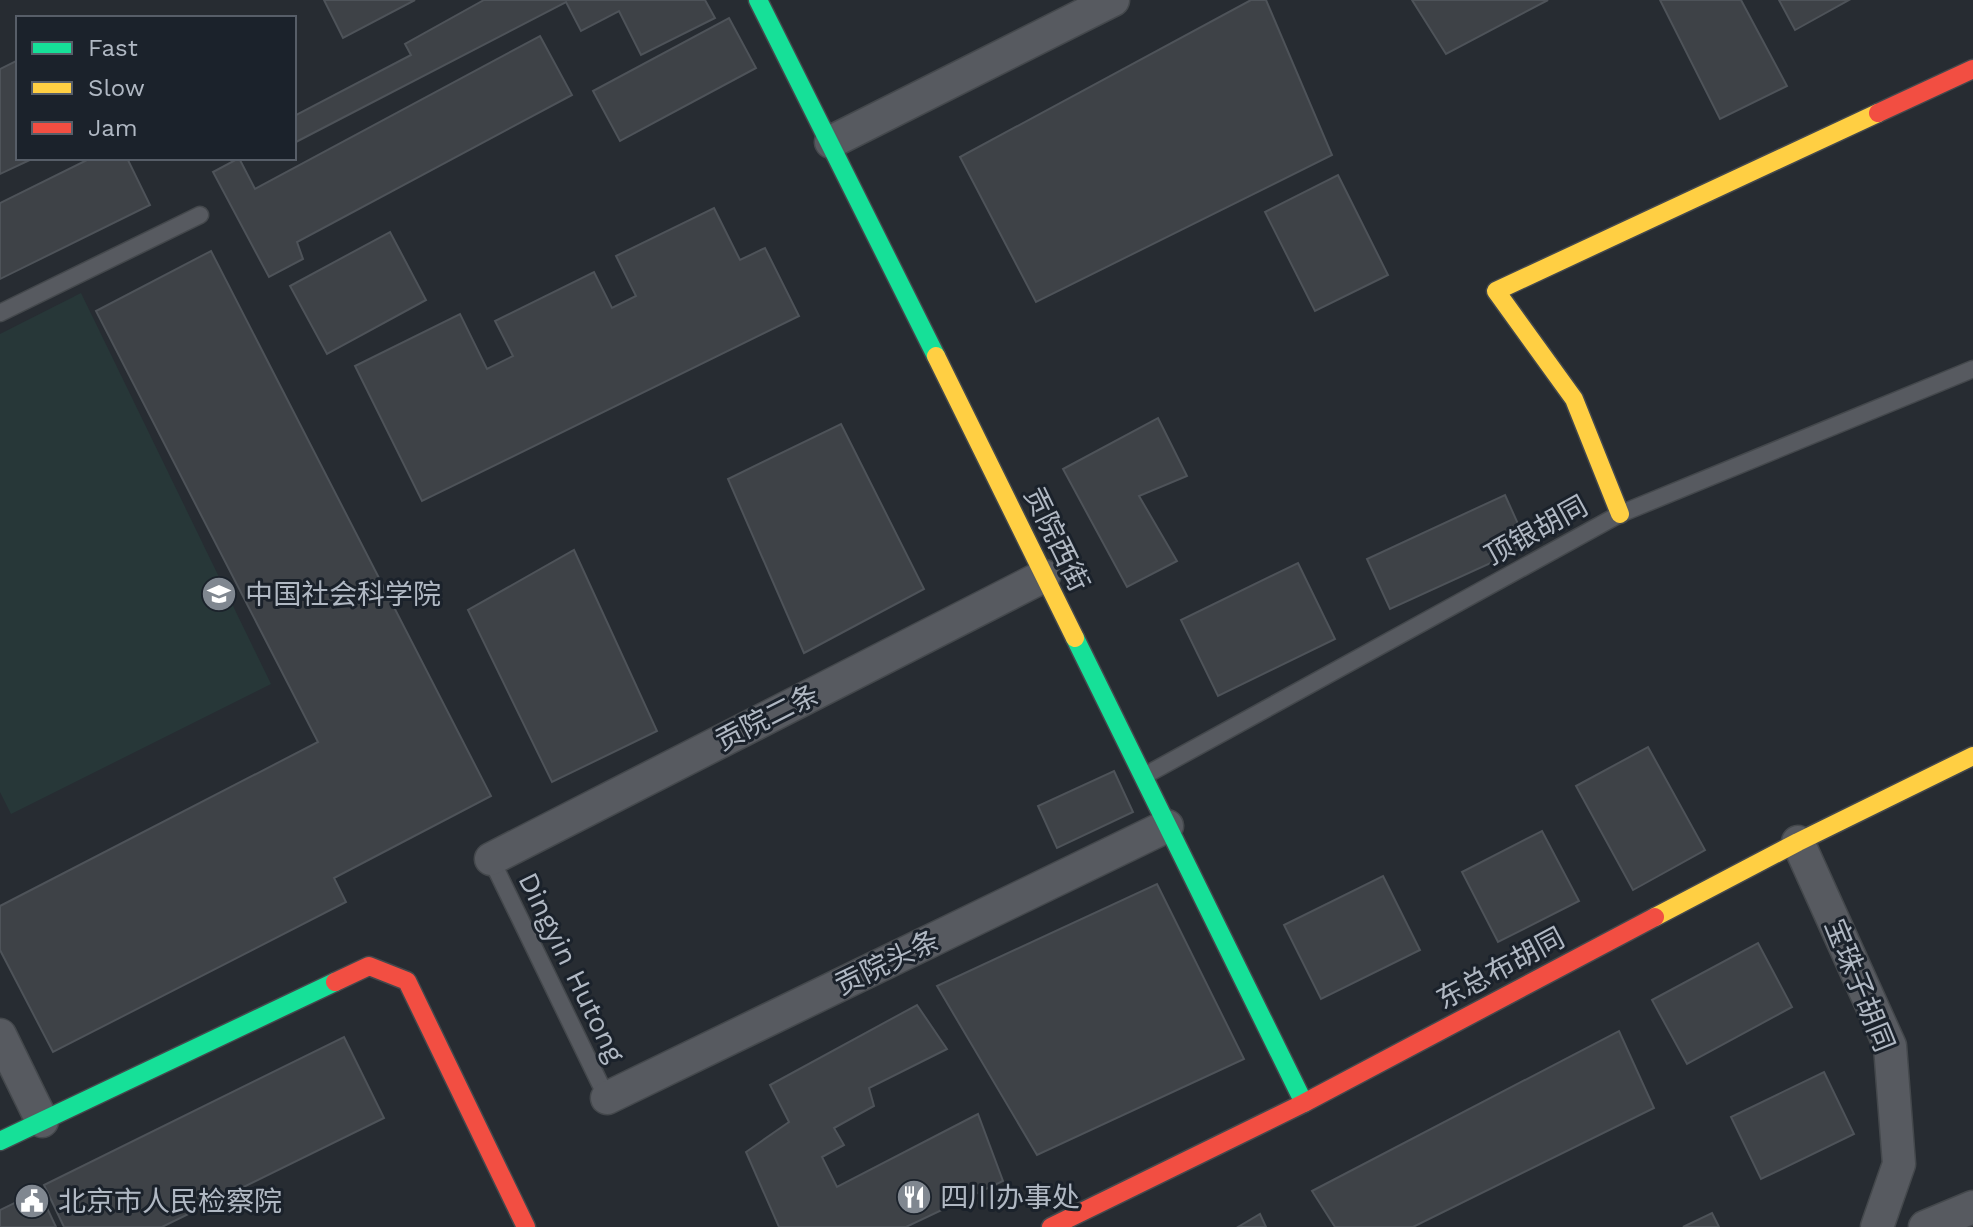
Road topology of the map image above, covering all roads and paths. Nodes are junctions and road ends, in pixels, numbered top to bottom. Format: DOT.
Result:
graph roads {
  1 [pos="758,0"];
  2 [pos="1113,0"];
  3 [pos="1973,69"];
  4 [pos="831,142"];
  5 [pos="200,215"];
  6 [pos="0,313"];
  7 [pos="1973,369"];
  8 [pos="1620,514"];
  9 [pos="1044,576"];
  10 [pos="1973,756"];
  11 [pos="1143,777"];
  12 [pos="1167,826"];
  13 [pos="1798,842"];
  14 [pos="491,859"];
  15 [pos="0,1035"];
  16 [pos="607,1098"];
  17 [pos="1304,1103"];
  18 [pos="42,1121"];
  19 [pos="0,1141"];
  20 [pos="1973,1207"];
  21 [pos="526,1227"];
  22 [pos="1051,1227"];
  23 [pos="1877,1227"];
  24 [pos="1925,1227"];
  1 -- 4 [label="street, 贡院西街"];
  2 -- 4 [label="street"];
  3 -- 8 [label="street"];
  4 -- 9 [label="street, 贡院西街"];
  5 -- 6 [label="lane"];
  7 -- 8 [label="lane, 顶银胡同"];
  8 -- 11 [label="lane, 顶银胡同"];
  9 -- 11 [label="street, 贡院西街"];
  9 -- 14 [label="street, 贡院二条"];
  10 -- 13 [label="street, 东总布胡同"];
  11 -- 12 [label="street, 贡院西街"];
  12 -- 16 [label="street, 贡院头条"];
  12 -- 17 [label="street, 贡院西街"];
  13 -- 17 [label="street, 东总布胡同"];
  13 -- 23 [label="street, 宝珠子胡同"];
  14 -- 16 [label="lane, Dingyin Hutong"];
  15 -- 18 [label="street"];
  17 -- 22 [label="street, 东总布胡同"];
  18 -- 19 [label="street"];
  18 -- 21 [label="street"];
  20 -- 24 [label="street"];
}
